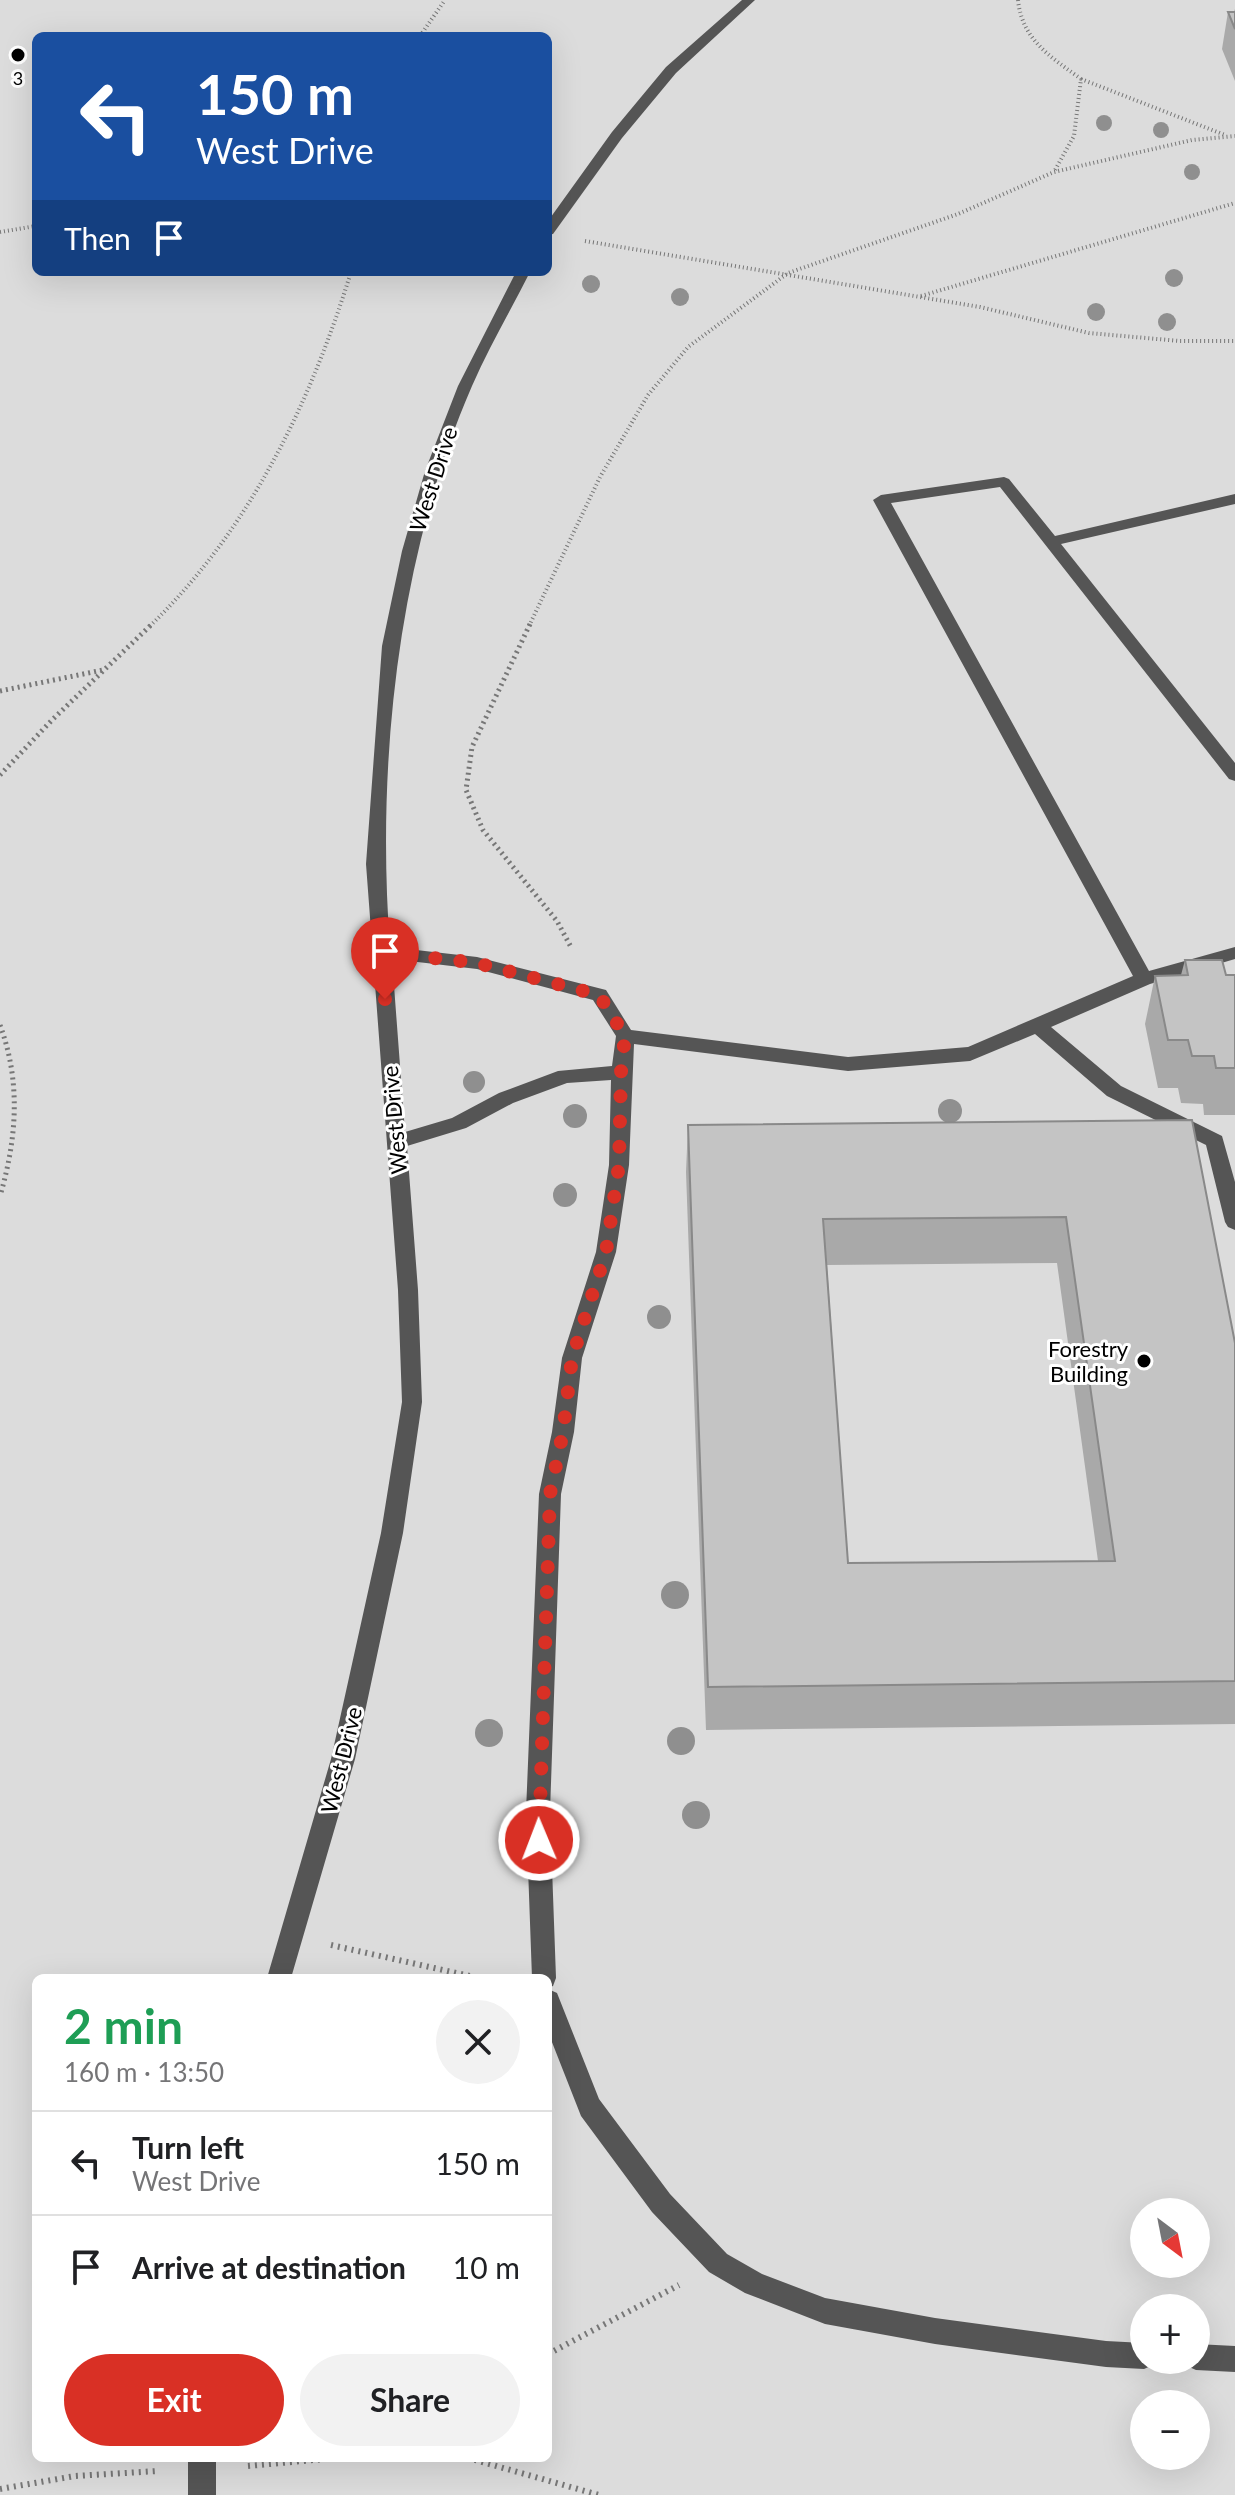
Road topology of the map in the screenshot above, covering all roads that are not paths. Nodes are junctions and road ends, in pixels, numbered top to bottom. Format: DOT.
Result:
graph roads {
  1 [pos="749,0"];
  2 [pos="552,225"];
  3 [pos="521,276"];
  4 [pos="1235,499"];
  5 [pos="1051,542"];
  6 [pos="1235,775"];
  7 [pos="382,952"];
  8 [pos="1235,953"];
  9 [pos="1144,979"];
  10 [pos="1037,1025"];
  11 [pos="625,1036"];
  12 [pos="621,1072"];
  13 [pos="396,1142"];
  14 [pos="1235,1222"];
  15 [pos="280,1974"];
  16 [pos="544,1974"];
  17 [pos="552,2011"];
  18 [pos="1130,2355"];
  19 [pos="1210,2358"];
  20 [pos="1235,2359"];
  1 -- 2 [label="street"];
  3 -- 7 [label="street, West Drive"];
  4 -- 5 [label="street"];
  5 -- 6 [label="street"];
  5 -- 9 [label="street"];
  7 -- 11 [label="street"];
  7 -- 13 [label="street, West Drive"];
  8 -- 9 [label="street"];
  9 -- 10 [label="street"];
  10 -- 11 [label="street"];
  10 -- 14 [label="street"];
  11 -- 12 [label="street"];
  12 -- 13 [label="street"];
  12 -- 16 [label="street"];
  13 -- 15 [label="street, West Drive"];
  17 -- 18 [label="street"];
  19 -- 20 [label="street"];
}
